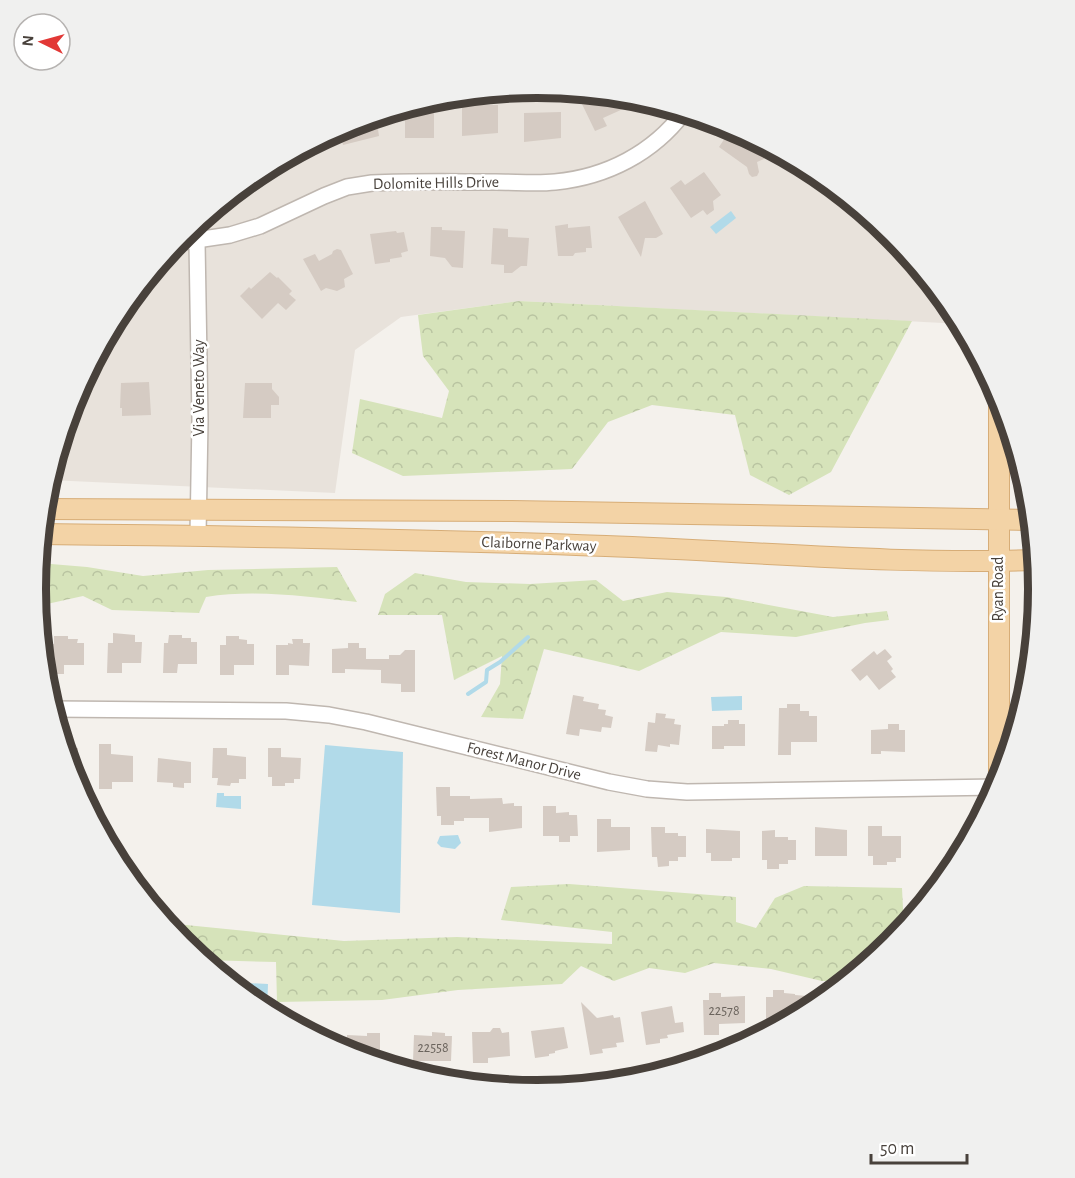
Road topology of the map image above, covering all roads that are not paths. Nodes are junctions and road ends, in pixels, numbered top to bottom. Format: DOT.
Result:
graph roads {
  1 [pos="678,119"];
  2 [pos="190,242"];
  3 [pos="197,242"];
  4 [pos="999,423"];
  5 [pos="54,508"];
  6 [pos="198,510"];
  7 [pos="999,519"];
  8 [pos="1023,520"];
  9 [pos="50,534"];
  10 [pos="198,535"];
  11 [pos="1027,560"];
  12 [pos="998,561"];
  13 [pos="61,709"];
  14 [pos="998,758"];
  15 [pos="987,786"];
  1 -- 3 [label="street, Dolomite Hills Drive"];
  2 -- 3 [label="street, Dolomite Hills Drive"];
  3 -- 6 [label="street, Via Veneto Way"];
  4 -- 7 [label="main road, Ryan Road"];
  5 -- 6 [label="main road, Claiborne Parkway"];
  6 -- 7 [label="main road, Claiborne Parkway"];
  6 -- 10 [label="street, Via Veneto Way"];
  7 -- 8 [label="main road, Claiborne Parkway"];
  7 -- 12 [label="main road, Ryan Road"];
  9 -- 10 [label="main road, Claiborne Parkway"];
  10 -- 12 [label="main road, Claiborne Parkway"];
  11 -- 12 [label="main road, Claiborne Parkway"];
  12 -- 14 [label="main road, Ryan Road"];
  13 -- 15 [label="street, Forest Manor Drive"];
}
